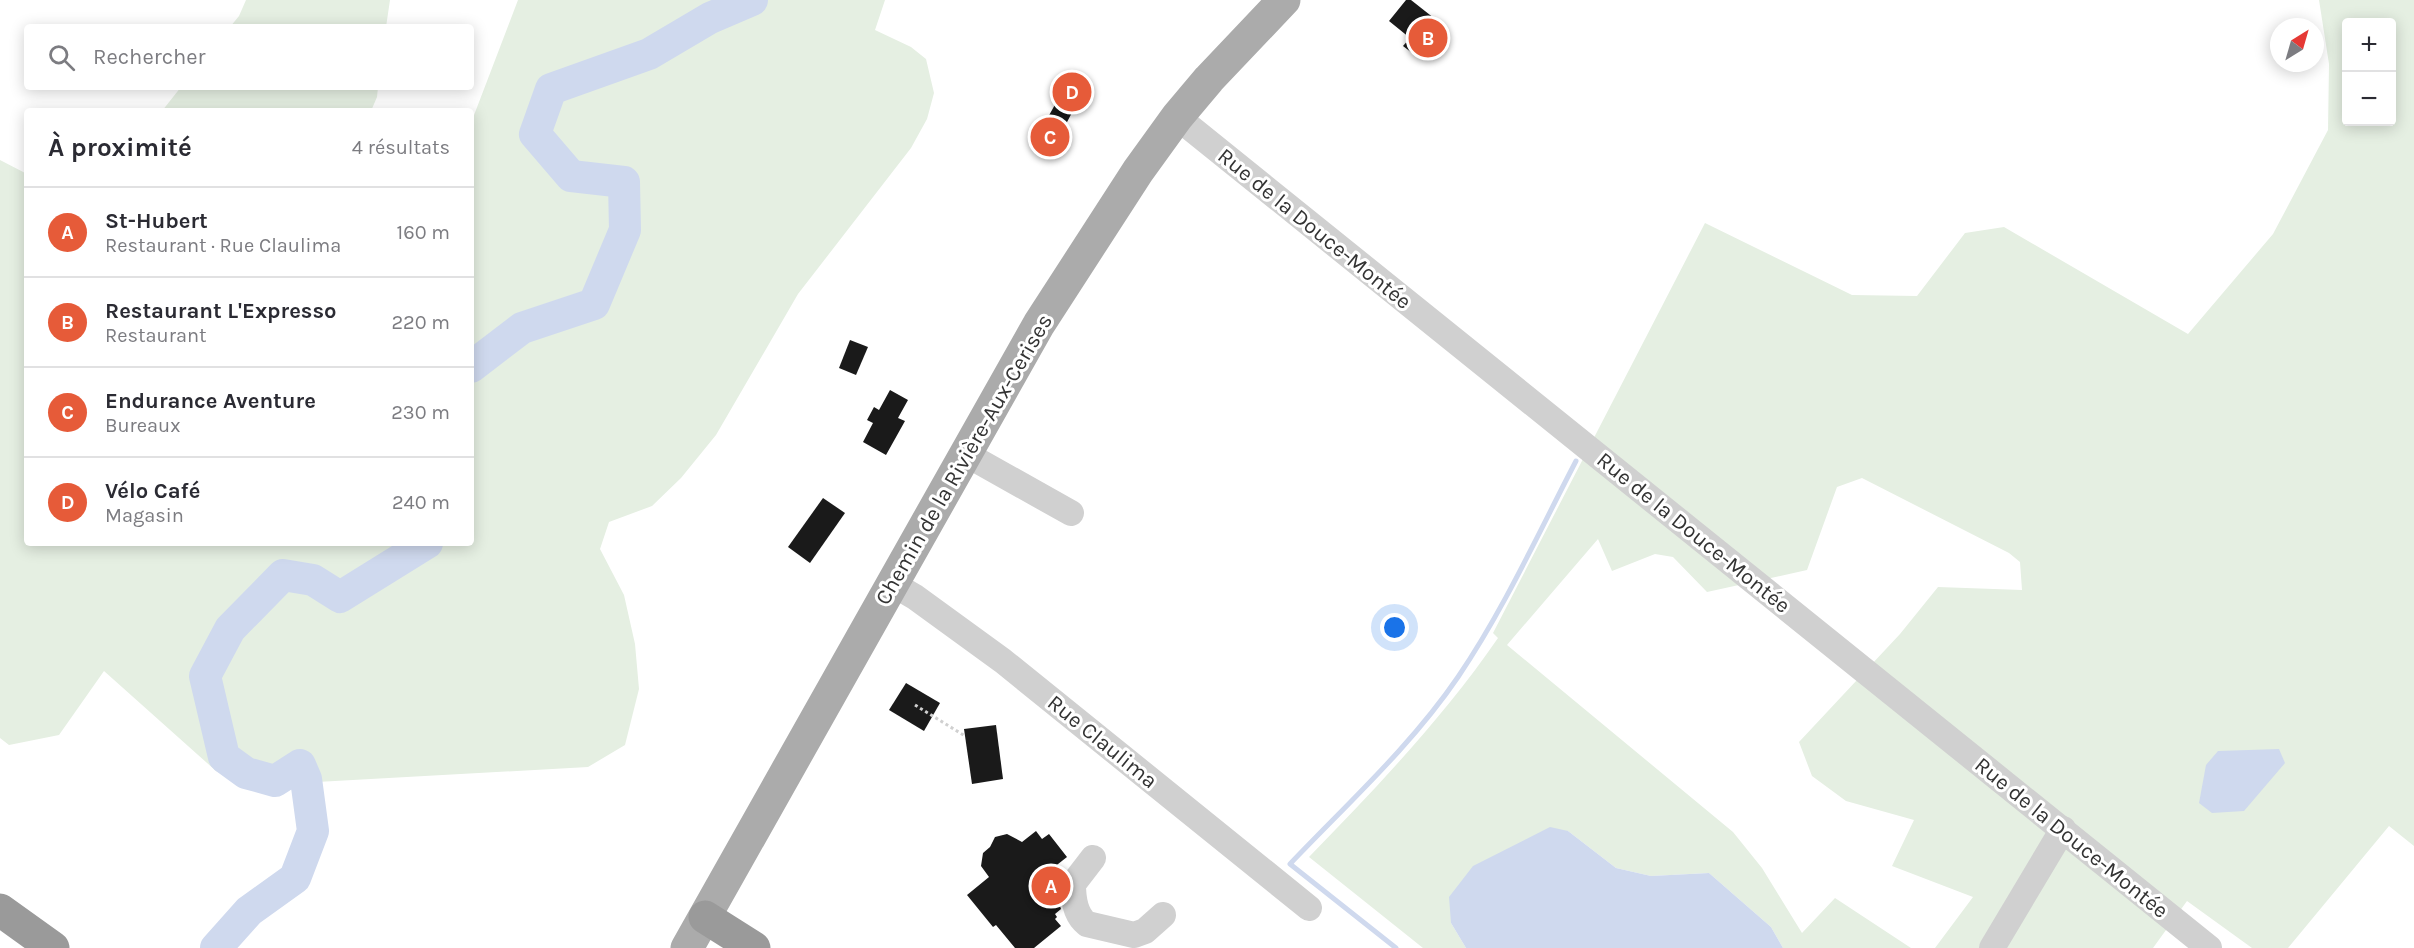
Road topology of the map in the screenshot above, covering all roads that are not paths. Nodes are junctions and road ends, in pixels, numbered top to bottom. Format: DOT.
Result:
graph roads {
  1 [pos="1284,0"];
  2 [pos="1177,117"];
  3 [pos="964,453"];
  4 [pos="1071,513"];
  5 [pos="891,584"];
  6 [pos="2063,830"];
  7 [pos="1093,858"];
  8 [pos="1309,908"];
  9 [pos="0,910"];
  10 [pos="1163,915"];
  11 [pos="705,917"];
  12 [pos="54,948"];
  13 [pos="687,948"];
  14 [pos="754,948"];
  15 [pos="1992,948"];
  16 [pos="2209,948"];
  1 -- 2 [label="main road, Chemin de la Rivière-Aux-Cerises"];
  2 -- 3 [label="main road, Chemin de la Rivière-Aux-Cerises"];
  2 -- 6 [label="street, Rue de la Douce-Montée"];
  3 -- 4 [label="street"];
  3 -- 5 [label="main road, Chemin de la Rivière-Aux-Cerises"];
  5 -- 8 [label="street, Rue Claulima"];
  5 -- 11 [label="main road, Chemin de la Rivière-Aux-Cerises"];
  6 -- 15 [label="street"];
  6 -- 16 [label="street, Rue de la Douce-Montée"];
  7 -- 10 [label="street"];
  9 -- 12 [label="highway"];
  11 -- 13 [label="main road, Chemin de la Rivière-Aux-Cerises"];
  11 -- 14 [label="highway"];
}
